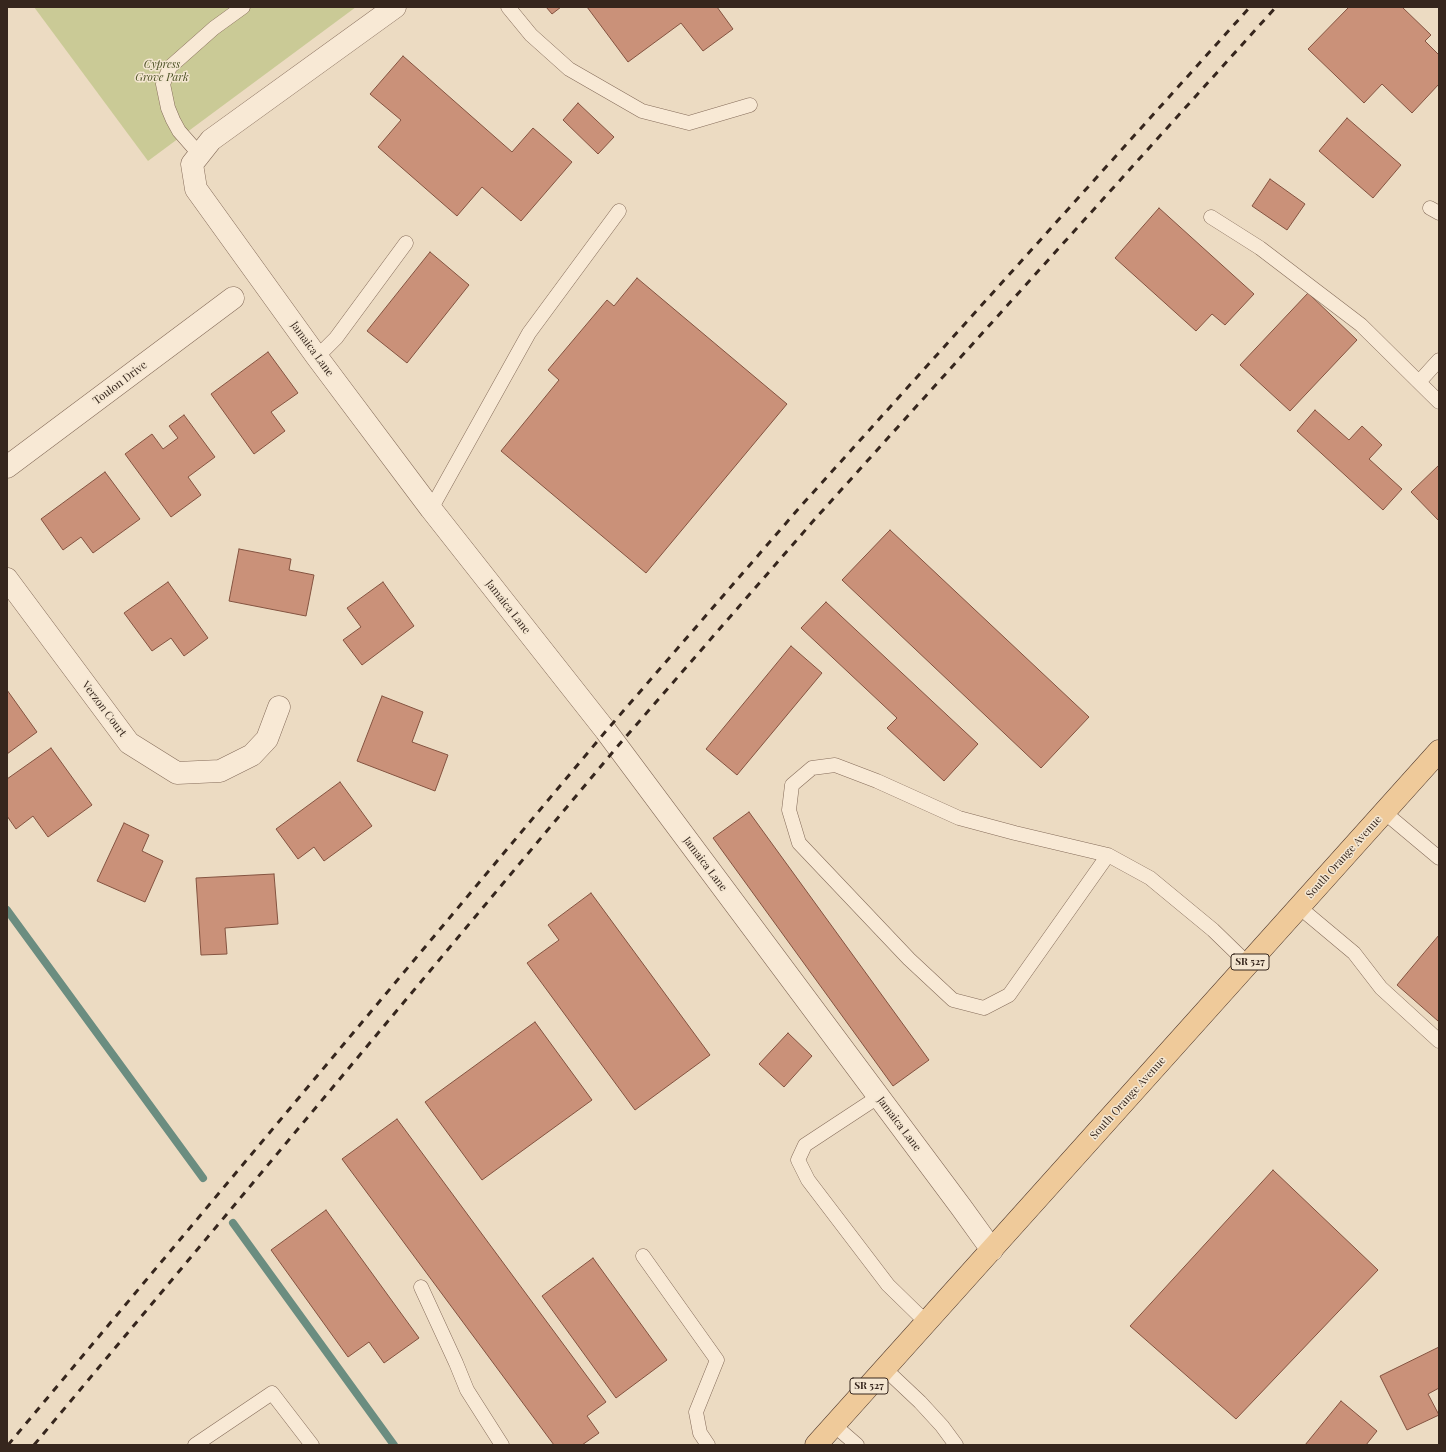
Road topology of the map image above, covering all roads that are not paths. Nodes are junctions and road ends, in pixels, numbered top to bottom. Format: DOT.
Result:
graph roads {
  1 [pos="242,7"];
  2 [pos="395,7"];
  3 [pos="508,7"];
  4 [pos="750,105"];
  5 [pos="200,155"];
  6 [pos="620,211"];
  7 [pos="1211,217"];
  8 [pos="406,242"];
  9 [pos="233,298"];
  10 [pos="317,357"];
  11 [pos="1439,360"];
  12 [pos="1418,382"];
  13 [pos="1439,402"];
  14 [pos="7,467"];
  15 [pos="431,509"];
  16 [pos="7,579"];
  17 [pos="279,707"];
  18 [pos="1439,751"];
  19 [pos="1384,812"];
  20 [pos="1108,855"];
  21 [pos="1439,858"];
  22 [pos="1299,907"];
  23 [pos="1248,964"];
  24 [pos="1439,1041"];
  25 [pos="878,1097"];
  26 [pos="992,1250"];
  27 [pos="643,1256"];
  28 [pos="421,1288"];
  29 [pos="926,1322"];
  30 [pos="885,1369"];
  31 [pos="834,1425"];
  32 [pos="195,1445"];
  33 [pos="312,1445"];
  34 [pos="502,1445"];
  35 [pos="708,1445"];
  36 [pos="816,1445"];
  37 [pos="857,1445"];
  38 [pos="956,1445"];
  1 -- 5 [label="lane"];
  2 -- 5 [label="street, Jamaica Lane"];
  3 -- 4 [label="lane"];
  5 -- 10 [label="street, Jamaica Lane"];
  6 -- 15 [label="lane"];
  7 -- 12 [label="lane"];
  8 -- 10 [label="lane"];
  9 -- 14 [label="street, Toulon Drive"];
  10 -- 15 [label="street, Jamaica Lane"];
  11 -- 12 [label="lane"];
  12 -- 13 [label="lane"];
  15 -- 25 [label="street, Jamaica Lane"];
  16 -- 17 [label="street, Verzon Court"];
  18 -- 19 [label="main road, South Orange Avenue / SR 527"];
  19 -- 21 [label="lane"];
  19 -- 22 [label="main road, South Orange Avenue / SR 527"];
  20 -- 20 [label="lane"];
  20 -- 23 [label="lane"];
  22 -- 23 [label="main road, South Orange Avenue / SR 527"];
  22 -- 24 [label="lane"];
  23 -- 26 [label="main road, South Orange Avenue / SR 527"];
  25 -- 26 [label="street, Jamaica Lane"];
  25 -- 29 [label="lane"];
  26 -- 29 [label="main road, South Orange Avenue / SR 527"];
  27 -- 35 [label="lane"];
  28 -- 34 [label="lane"];
  29 -- 30 [label="main road, South Orange Avenue / SR 527"];
  30 -- 31 [label="main road, South Orange Avenue / SR 527"];
  30 -- 38 [label="lane"];
  31 -- 36 [label="main road, South Orange Avenue / SR 527"];
  31 -- 37 [label="lane"];
  32 -- 33 [label="lane"];
}
